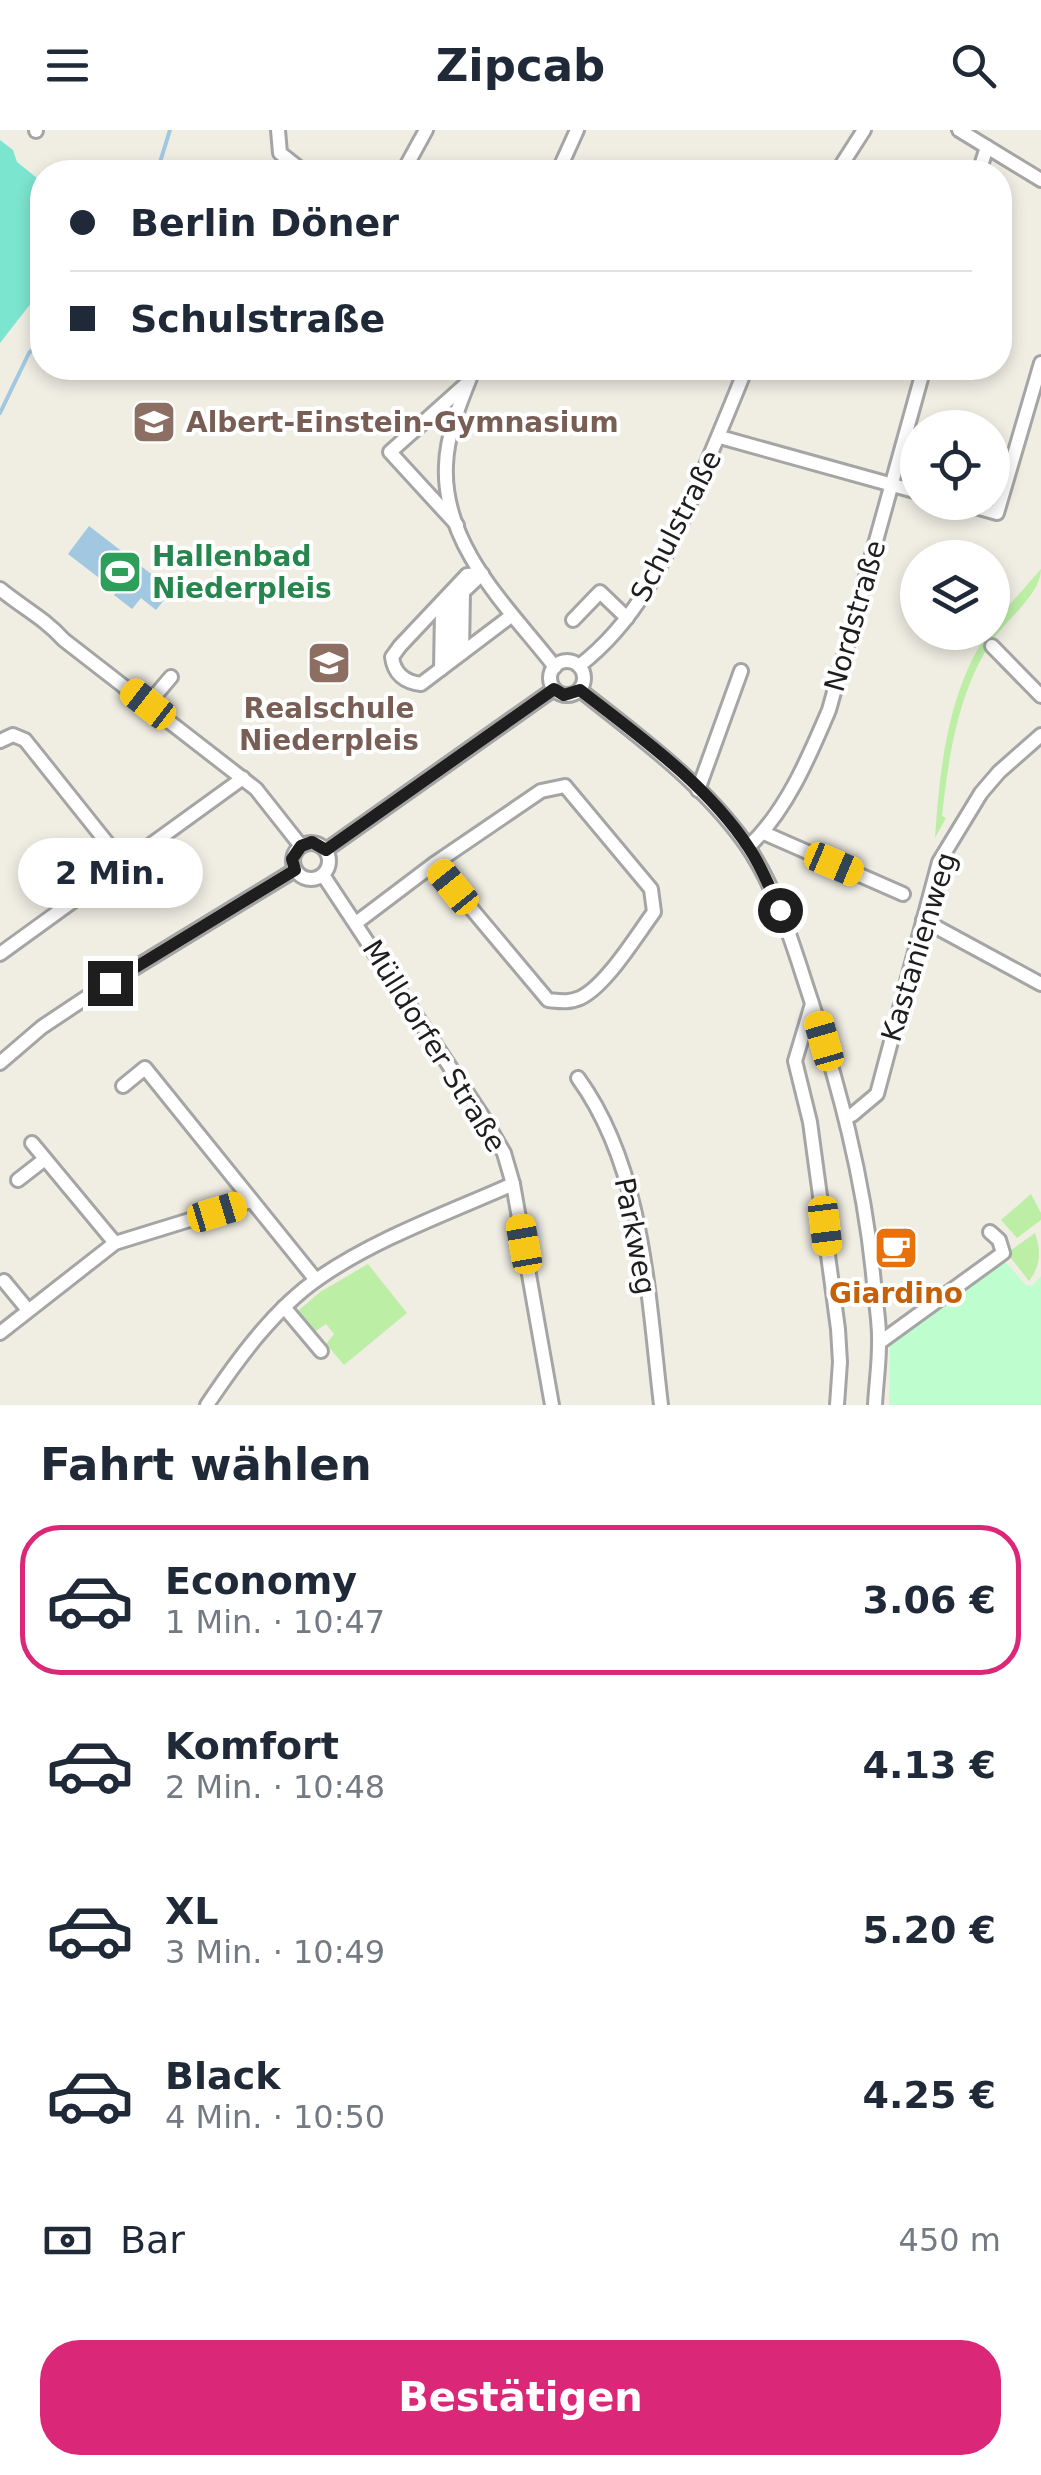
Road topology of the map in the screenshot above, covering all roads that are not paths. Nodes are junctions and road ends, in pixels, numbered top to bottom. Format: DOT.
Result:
graph roads {
  1 [pos="278,130"];
  2 [pos="426,130"];
  3 [pos="577,130"];
  4 [pos="864,130"];
  5 [pos="960,130"];
  6 [pos="986,146"];
  7 [pos="289,160"];
  8 [pos="410,160"];
  9 [pos="563,160"];
  10 [pos="845,160"];
  11 [pos="982,160"];
  12 [pos="1009,160"];
  13 [pos="1012,162"];
  14 [pos="1041,180"];
  15 [pos="1041,363"];
  16 [pos="469,380"];
  17 [pos="741,380"];
  18 [pos="921,380"];
  19 [pos="467,384"];
  20 [pos="720,437"];
  21 [pos="1010,469"];
  22 [pos="890,491"];
  23 [pos="900,491"];
  24 [pos="457,525"];
  25 [pos="482,574"];
  26 [pos="0,590"];
  27 [pos="463,592"];
  28 [pos="511,616"];
  29 [pos="627,618"];
  30 [pos="573,620"];
  31 [pos="996,650"];
  32 [pos="451,661"];
  33 [pos="579,666"];
  34 [pos="555,667"];
  35 [pos="740,671"];
  36 [pos="170,677"];
  37 [pos="554,689"];
  38 [pos="580,690"];
  39 [pos="1041,696"];
  40 [pos="148,704"];
  41 [pos="1041,735"];
  42 [pos="0,741"];
  43 [pos="243,778"];
  44 [pos="698,790"];
  45 [pos="764,833"];
  46 [pos="301,846"];
  47 [pos="748,847"];
  48 [pos="326,850"];
  49 [pos="124,864"];
  50 [pos="434,864"];
  51 [pos="295,870"];
  52 [pos="323,875"];
  53 [pos="903,894"];
  54 [pos="923,920"];
  55 [pos="356,923"];
  56 [pos="0,954"];
  57 [pos="1041,984"];
  58 [pos="812,1004"];
  59 [pos="2,1058"];
  60 [pos="578,1078"];
  61 [pos="123,1086"];
  62 [pos="846,1116"];
  63 [pos="32,1143"];
  64 [pos="45,1159"];
  65 [pos="18,1180"];
  66 [pos="512,1184"];
  67 [pos="252,1201"];
  68 [pos="990,1232"];
  69 [pos="114,1243"];
  70 [pos="316,1280"];
  71 [pos="4,1281"];
  72 [pos="284,1308"];
  73 [pos="28,1310"];
  74 [pos="0,1333"];
  75 [pos="879,1342"];
  76 [pos="321,1351"];
  77 [pos="207,1405"];
  78 [pos="552,1405"];
  79 [pos="661,1405"];
  80 [pos="837,1405"];
  81 [pos="876,1405"];
  1 -- 7 [label="street"];
  2 -- 8 [label="street"];
  3 -- 9 [label="street"];
  4 -- 10 [label="street"];
  5 -- 6 [label="street"];
  6 -- 11 [label="street"];
  6 -- 12 [label="street"];
  13 -- 14 [label="street"];
  15 -- 21 [label="street"];
  16 -- 19 [label="street"];
  17 -- 20 [label="street, Schulstraße"];
  18 -- 22 [label="street, Nordstraße"];
  19 -- 24 [label="street"];
  19 -- 24 [label="street"];
  20 -- 22 [label="street"];
  20 -- 29 [label="street, Schulstraße"];
  22 -- 23 [label="street"];
  22 -- 45 [label="street, Nordstraße"];
  24 -- 25 [label="street"];
  25 -- 27 [label="street"];
  25 -- 28 [label="street"];
  25 -- 32 [label="street"];
  26 -- 40 [label="street"];
  27 -- 32 [label="street"];
  27 -- 32 [label="street"];
  28 -- 32 [label="street"];
  28 -- 34 [label="street"];
  29 -- 30 [label="street"];
  29 -- 33 [label="street, Schulstraße"];
  31 -- 39 [label="street"];
  33 -- 34 [label="street"];
  33 -- 38 [label="street"];
  34 -- 37 [label="street"];
  35 -- 44 [label="street"];
  36 -- 40 [label="street"];
  37 -- 38 [label="street"];
  37 -- 48 [label="street"];
  38 -- 44 [label="street"];
  40 -- 43 [label="street"];
  41 -- 54 [label="street, Kastanienweg"];
  42 -- 49 [label="street"];
  43 -- 46 [label="street"];
  43 -- 49 [label="street"];
  44 -- 47 [label="street"];
  45 -- 47 [label="street, Nordstraße"];
  45 -- 53 [label="street"];
  46 -- 48 [label="street"];
  46 -- 51 [label="street"];
  47 -- 58 [label="street"];
  48 -- 52 [label="street"];
  49 -- 56 [label="street"];
  50 -- 50 [label="street"];
  50 -- 55 [label="street"];
  51 -- 52 [label="street"];
  51 -- 59 [label="street"];
  52 -- 55 [label="street, Mülldorfer Straße"];
  54 -- 57 [label="street"];
  54 -- 62 [label="street, Kastanienweg"];
  55 -- 66 [label="street, Mülldorfer Straße"];
  58 -- 62 [label="street"];
  58 -- 80 [label="street"];
  60 -- 79 [label="street, Parkweg"];
  61 -- 67 [label="street"];
  62 -- 75 [label="street"];
  63 -- 64 [label="street"];
  64 -- 65 [label="street"];
  64 -- 69 [label="street"];
  66 -- 70 [label="street"];
  66 -- 78 [label="street, Mülldorfer Straße"];
  67 -- 69 [label="street"];
  67 -- 70 [label="street"];
  68 -- 75 [label="street"];
  69 -- 73 [label="street"];
  70 -- 72 [label="street"];
  71 -- 73 [label="street"];
  72 -- 76 [label="street"];
  72 -- 77 [label="street"];
  73 -- 74 [label="street"];
  75 -- 81 [label="street"];
}
